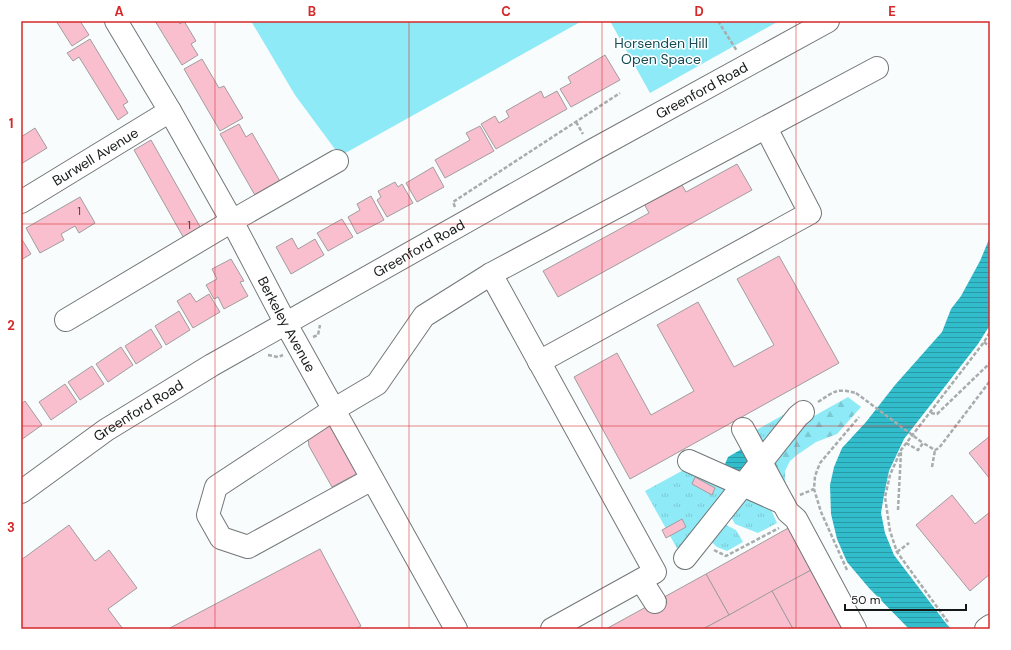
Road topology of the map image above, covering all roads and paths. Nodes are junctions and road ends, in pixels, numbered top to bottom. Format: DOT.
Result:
graph roads {
  1 [pos="116,21"];
  2 [pos="718,21"];
  3 [pos="828,21"];
  4 [pos="727,34"];
  5 [pos="877,68"];
  6 [pos="620,94"];
  7 [pos="170,112"];
  8 [pos="576,122"];
  9 [pos="766,128"];
  10 [pos="582,132"];
  11 [pos="337,161"];
  12 [pos="21,202"];
  13 [pos="232,221"];
  14 [pos="463,224"];
  15 [pos="492,274"];
  16 [pos="66,320"];
  17 [pos="286,324"];
  18 [pos="990,332"];
  19 [pos="984,342"];
  20 [pos="990,346"];
  21 [pos="539,362"];
  22 [pos="990,363"];
  23 [pos="990,381"];
  24 [pos="333,410"];
  25 [pos="803,412"];
  26 [pos="930,413"];
  27 [pos="859,417"];
  28 [pos="743,429"];
  29 [pos="906,443"];
  30 [pos="923,444"];
  31 [pos="901,450"];
  32 [pos="935,450"];
  33 [pos="689,461"];
  34 [pos="761,462"];
  35 [pos="932,467"];
  36 [pos="372,479"];
  37 [pos="743,485"];
  38 [pos="814,489"];
  39 [pos="21,492"];
  40 [pos="804,494"];
  41 [pos="898,510"];
  42 [pos="789,511"];
  43 [pos="909,543"];
  44 [pos="709,548"];
  45 [pos="897,552"];
  46 [pos="685,558"];
  47 [pos="848,574"];
  48 [pos="641,580"];
  49 [pos="655,602"];
  50 [pos="948,622"];
  51 [pos="990,626"];
  52 [pos="456,629"];
  53 [pos="552,629"];
  54 [pos="855,629"];
  55 [pos="986,629"];
  1 -- 7 [label="street, Berkeley Avenue"];
  2 -- 4 [label="path"];
  3 -- 14 [label="street, Greenford Road"];
  5 -- 9 [label="street"];
  6 -- 8 [label="path"];
  7 -- 12 [label="street, Burwell Avenue"];
  7 -- 13 [label="street, Berkeley Avenue"];
  8 -- 10 [label="path"];
  8 -- 14 [label="path"];
  9 -- 15 [label="street"];
  9 -- 21 [label="street"];
  11 -- 13 [label="street"];
  13 -- 16 [label="street"];
  13 -- 17 [label="street, Berkeley Avenue"];
  14 -- 17 [label="street, Greenford Road"];
  15 -- 21 [label="street"];
  15 -- 24 [label="street"];
  17 -- 24 [label="street, Berkeley Avenue"];
  17 -- 39 [label="street, Greenford Road"];
  18 -- 19 [label="path"];
  19 -- 20 [label="path"];
  19 -- 26 [label="path"];
  21 -- 48 [label="street"];
  22 -- 26 [label="path"];
  23 -- 32 [label="path"];
  24 -- 36 [label="street, Berkeley Avenue"];
  24 -- 36 [label="street"];
  25 -- 30 [label="path, bridge"];
  25 -- 34 [label="street"];
  26 -- 29 [label="path"];
  27 -- 38 [label="path"];
  28 -- 34 [label="street"];
  29 -- 30 [label="path"];
  29 -- 31 [label="path"];
  30 -- 32 [label="path"];
  31 -- 41 [label="path"];
  31 -- 45 [label="path"];
  32 -- 35 [label="path"];
  33 -- 37 [label="street"];
  34 -- 37 [label="street"];
  34 -- 42 [label="street"];
  36 -- 52 [label="street, Berkeley Avenue"];
  37 -- 42 [label="street"];
  37 -- 46 [label="street"];
  38 -- 40 [label="path"];
  38 -- 47 [label="path"];
  42 -- 44 [label="path"];
  42 -- 54 [label="street"];
  43 -- 45 [label="path"];
  45 -- 50 [label="path"];
  48 -- 49 [label="street"];
  48 -- 53 [label="street"];
  51 -- 55 [label="street"];
}
